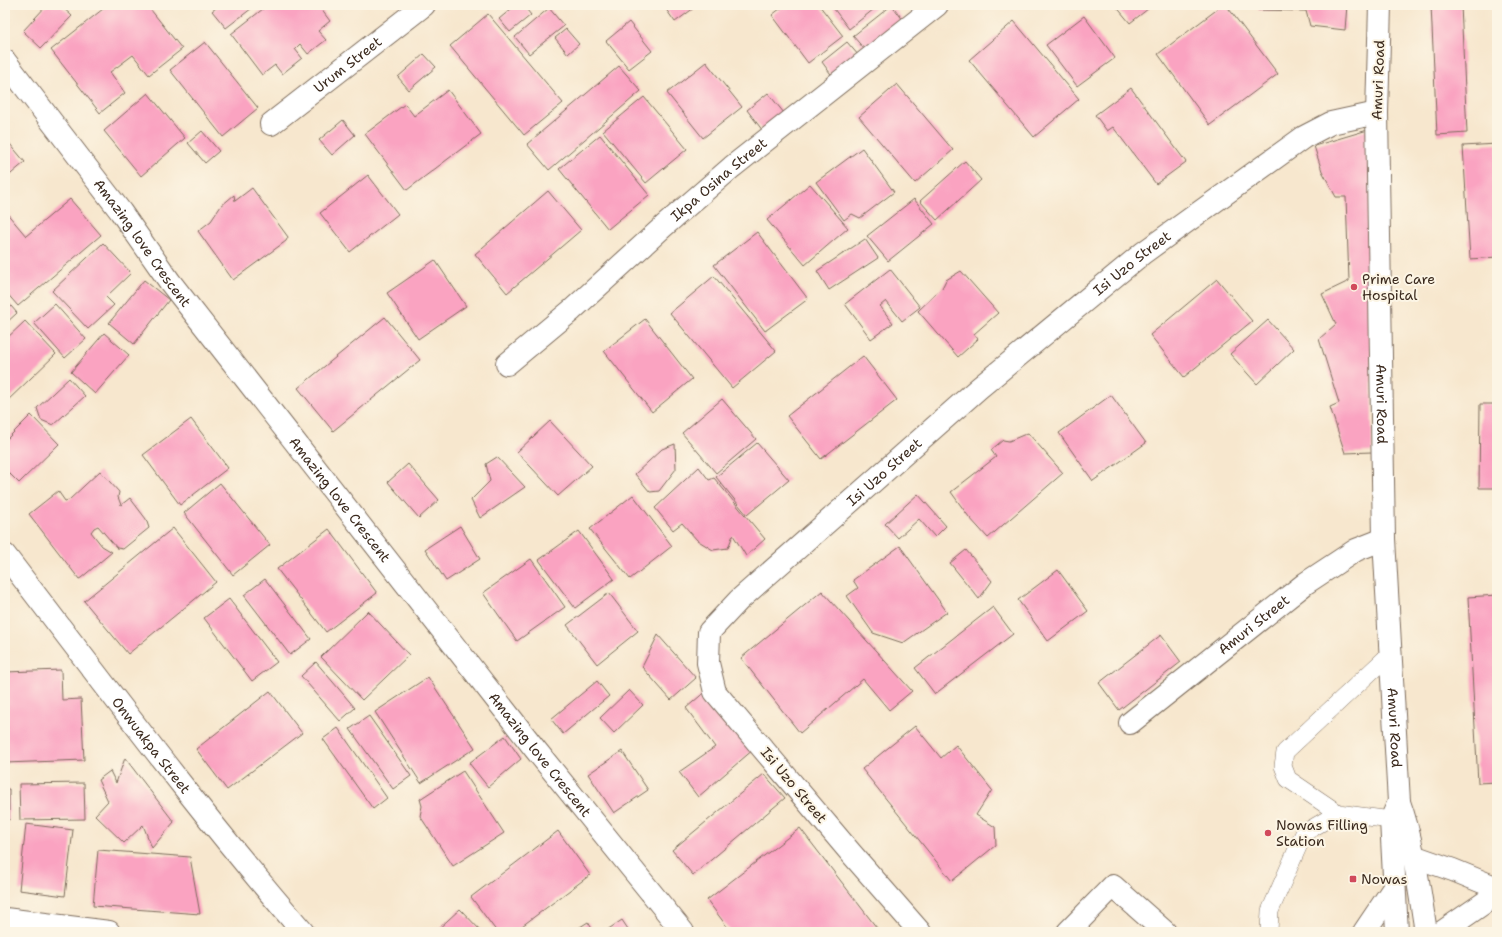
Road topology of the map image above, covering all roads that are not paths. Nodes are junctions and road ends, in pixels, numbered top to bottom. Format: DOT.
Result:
graph roads {
  1 [pos="424,5"];
  2 [pos="937,5"];
  3 [pos="1380,5"];
  4 [pos="5,61"];
  5 [pos="1376,113"];
  6 [pos="271,124"];
  7 [pos="507,364"];
  8 [pos="1384,539"];
  9 [pos="5,555"];
  10 [pos="1390,654"];
  11 [pos="1130,723"];
  12 [pos="1395,811"];
  13 [pos="1338,813"];
  14 [pos="1413,856"];
  15 [pos="1497,888"];
  16 [pos="1394,889"];
  17 [pos="1497,894"];
  18 [pos="5,919"];
  19 [pos="109,932"];
  20 [pos="303,932"];
  21 [pos="683,932"];
  22 [pos="920,932"];
  23 [pos="1068,932"];
  24 [pos="1165,932"];
  25 [pos="1269,932"];
  26 [pos="1364,932"];
  27 [pos="1397,932"];
  28 [pos="1426,932"];
  29 [pos="1442,932"];
  1 -- 6 [label="street, Urum Street"];
  2 -- 7 [label="street, Ikpa Osina Street"];
  3 -- 5 [label="street, Amuri Road"];
  4 -- 21 [label="street, Amazing love Crescent"];
  5 -- 8 [label="street, Amuri Road"];
  5 -- 22 [label="street, Isi Uzo Street"];
  8 -- 10 [label="street, Amuri Road"];
  8 -- 11 [label="street, Amuri Street"];
  9 -- 20 [label="street, Onwuakpa Street"];
  10 -- 12 [label="street, Amuri Road"];
  10 -- 13 [label="lane"];
  12 -- 13 [label="lane"];
  12 -- 14 [label="street, Amuri Road"];
  12 -- 16 [label="street, Amuri Road"];
  13 -- 25 [label="lane"];
  14 -- 15 [label="street"];
  14 -- 28 [label="street, Amuri Road"];
  16 -- 26 [label="street"];
  16 -- 27 [label="street, Amuri Road"];
  17 -- 29 [label="street"];
  18 -- 19 [label="street"];
  23 -- 24 [label="street"];
}
